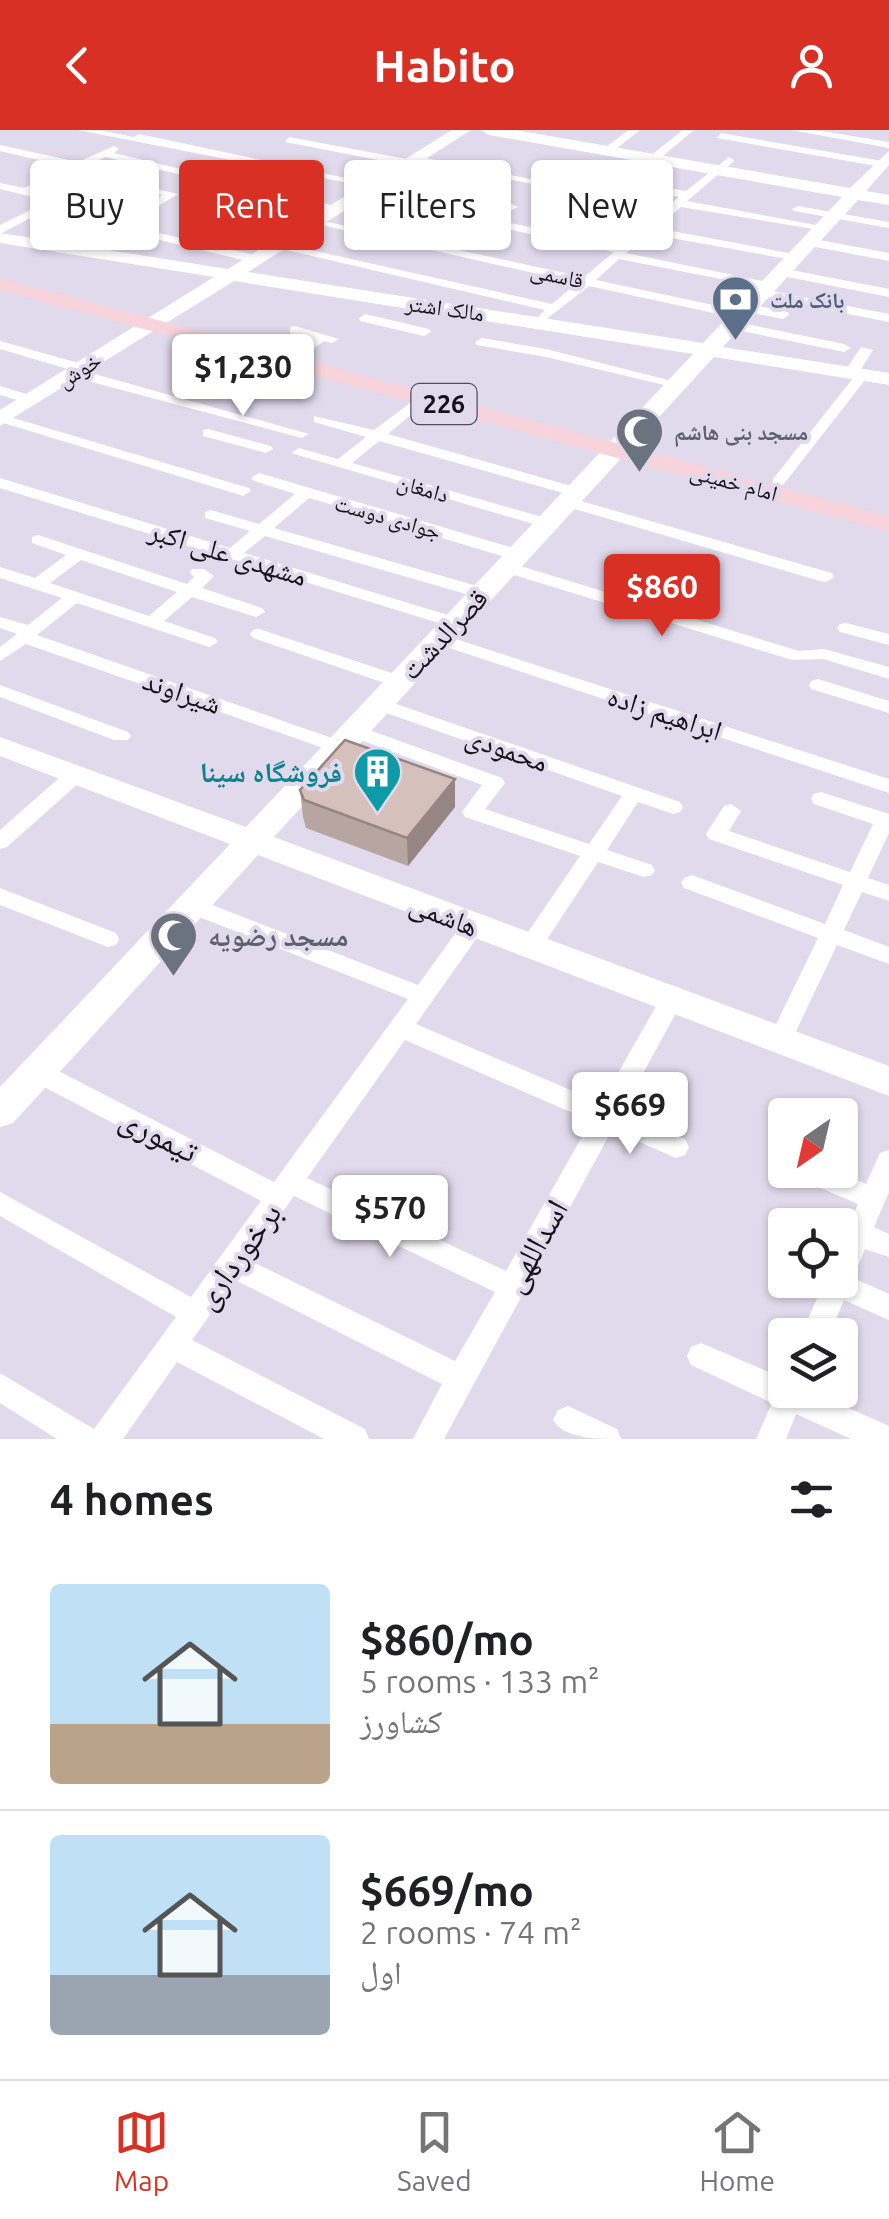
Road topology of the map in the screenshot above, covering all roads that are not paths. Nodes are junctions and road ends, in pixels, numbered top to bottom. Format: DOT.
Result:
graph roads {
  1 [pos="83,130"];
  2 [pos="154,130"];
  3 [pos="463,130"];
  4 [pos="488,130"];
  5 [pos="635,130"];
  6 [pos="690,130"];
  7 [pos="796,130"];
  8 [pos="721,136"];
  9 [pos="136,139"];
  10 [pos="288,140"];
  11 [pos="0,148"];
  12 [pos="606,151"];
  13 [pos="105,154"];
  14 [pos="652,159"];
  15 [pos="53,160"];
  16 [pos="92,160"];
  17 [pos="394,160"];
  18 [pos="415,160"];
  19 [pos="885,160"];
  20 [pos="725,162"];
  21 [pos="344,176"];
  22 [pos="0,186"];
  23 [pos="30,190"];
  24 [pos="159,191"];
  25 [pos="26,192"];
  26 [pos="854,194"];
  27 [pos="30,195"];
  28 [pos="673,197"];
  29 [pos="684,199"];
  30 [pos="889,200"];
  31 [pos="159,202"];
  32 [pos="342,205"];
  33 [pos="673,208"];
  34 [pos="798,209"];
  35 [pos="30,212"];
  36 [pos="324,216"];
  37 [pos="324,224"];
  38 [pos="889,225"];
  39 [pos="821,229"];
  40 [pos="0,234"];
  41 [pos="159,237"];
  42 [pos="673,245"];
  43 [pos="270,250"];
  44 [pos="292,250"];
  45 [pos="624,250"];
  46 [pos="620,253"];
  47 [pos="889,257"];
  48 [pos="255,259"];
  49 [pos="230,274"];
  50 [pos="0,275"];
  51 [pos="586,282"];
  52 [pos="0,284"];
  53 [pos="889,293"];
  54 [pos="761,294"];
  55 [pos="420,304"];
  56 [pos="827,306"];
  57 [pos="857,312"];
  58 [pos="783,314"];
  59 [pos="547,315"];
  60 [pos="365,318"];
  61 [pos="817,318"];
  62 [pos="156,321"];
  63 [pos="394,325"];
  64 [pos="887,325"];
  65 [pos="846,326"];
  66 [pos="295,330"];
  67 [pos="424,332"];
  68 [pos="482,342"];
  69 [pos="0,345"];
  70 [pos="844,348"];
  71 [pos="866,350"];
  72 [pos="708,351"];
  73 [pos="298,354"];
  74 [pos="78,370"];
  75 [pos="857,374"];
  76 [pos="889,379"];
  77 [pos="677,384"];
  78 [pos="0,390"];
  79 [pos="422,398"];
  80 [pos="31,400"];
  81 [pos="1,419"];
  82 [pos="320,420"];
  83 [pos="258,423"];
  84 [pos="208,433"];
  85 [pos="302,434"];
  86 [pos="376,436"];
  87 [pos="236,441"];
  88 [pos="266,449"];
  89 [pos="299,453"];
  90 [pos="612,453"];
  91 [pos="341,465"];
  92 [pos="779,472"];
  93 [pos="259,478"];
  94 [pos="0,483"];
  95 [pos="243,490"];
  96 [pos="307,492"];
  97 [pos="564,506"];
  98 [pos="889,511"];
  99 [pos="211,515"];
  100 [pos="889,524"];
  101 [pos="263,530"];
  102 [pos="38,540"];
  103 [pos="79,553"];
  104 [pos="233,554"];
  105 [pos="512,561"];
  106 [pos="0,572"];
  107 [pos="826,578"];
  108 [pos="194,581"];
  109 [pos="37,585"];
  110 [pos="482,593"];
  111 [pos="74,597"];
  112 [pos="256,612"];
  113 [pos="0,622"];
  114 [pos="151,623"];
  115 [pos="846,628"];
  116 [pos="448,631"];
  117 [pos="260,634"];
  118 [pos="27,635"];
  119 [pos="889,640"];
  120 [pos="209,642"];
  121 [pos="0,656"];
  122 [pos="889,673"];
  123 [pos="818,684"];
  124 [pos="0,690"];
  125 [pos="390,693"];
  126 [pos="889,706"];
  127 [pos="121,736"];
  128 [pos="347,739"];
  129 [pos="0,746"];
  130 [pos="75,775"];
  131 [pos="889,786"];
  132 [pos="634,793"];
  133 [pos="822,799"];
  134 [pos="672,806"];
  135 [pos="731,811"];
  136 [pos="887,821"];
  137 [pos="0,842"];
  138 [pos="252,843"];
  139 [pos="594,853"];
  140 [pos="644,870"];
  141 [pos="856,882"];
  142 [pos="692,883"];
  143 [pos="889,893"];
  144 [pos="0,896"];
  145 [pos="192,906"];
  146 [pos="473,926"];
  147 [pos="830,934"];
  148 [pos="108,939"];
  149 [pos="530,947"];
  150 [pos="889,956"];
  151 [pos="424,996"];
  152 [pos="671,1000"];
  153 [pos="401,1028"];
  154 [pos="780,1040"];
  155 [pos="38,1072"];
  156 [pos="889,1081"];
  157 [pos="0,1112"];
  158 [pos="607,1116"];
  159 [pos="676,1148"];
  160 [pos="889,1161"];
  161 [pos="848,1188"];
  162 [pos="286,1190"];
  163 [pos="873,1199"];
  164 [pos="0,1204"];
  165 [pos="859,1233"];
  166 [pos="886,1246"];
  167 [pos="232,1265"];
  168 [pos="512,1287"];
  169 [pos="858,1291"];
  170 [pos="889,1308"];
  171 [pos="196,1314"];
  172 [pos="174,1345"];
  173 [pos="701,1356"];
  174 [pos="462,1379"];
  175 [pos="768,1384"];
  176 [pos="0,1388"];
  177 [pos="784,1408"];
  178 [pos="821,1408"];
  179 [pos="568,1420"];
  180 [pos="84,1439"];
  181 [pos="104,1439"];
  182 [pos="354,1439"];
  183 [pos="428,1439"];
  184 [pos="606,1439"];
  185 [pos="771,1439"];
  186 [pos="884,1439"];
  1 -- 9 [label="street"];
  2 -- 9 [label="street"];
  3 -- 18 [label="main road, خوش"];
  4 -- 12 [label="main road"];
  5 -- 12 [label="street"];
  6 -- 14 [label="street"];
  7 -- 19 [label="street"];
  8 -- 19 [label="street"];
  9 -- 13 [label="street"];
  9 -- 21 [label="street"];
  10 -- 17 [label="street"];
  11 -- 15 [label="street"];
  12 -- 14 [label="main road"];
  13 -- 16 [label="street"];
  13 -- 32 [label="street"];
  14 -- 20 [label="main road"];
  19 -- 26 [label="main road, قصرالدشت"];
  20 -- 26 [label="main road"];
  20 -- 29 [label="street"];
  22 -- 25 [label="street"];
  23 -- 25 [label="street"];
  24 -- 31 [label="street"];
  25 -- 27 [label="street"];
  26 -- 30 [label="main road"];
  26 -- 39 [label="main road, قصرالدشت"];
  28 -- 29 [label="street"];
  29 -- 33 [label="street"];
  29 -- 39 [label="street"];
  32 -- 36 [label="main road, خوش"];
  32 -- 46 [label="street"];
  34 -- 39 [label="street"];
  35 -- 40 [label="street"];
  37 -- 51 [label="street, قاسمی"];
  38 -- 39 [label="street"];
  39 -- 47 [label="street"];
  39 -- 54 [label="main road, قصرالدشت"];
  40 -- 49 [label="main road, مالک اشتر"];
  41 -- 48 [label="street"];
  42 -- 54 [label="street"];
  43 -- 48 [label="main road, خوش"];
  44 -- 59 [label="street"];
  45 -- 46 [label="street"];
  46 -- 51 [label="street"];
  46 -- 54 [label="street"];
  48 -- 49 [label="main road, خوش"];
  49 -- 55 [label="main road, مالک اشتر"];
  49 -- 62 [label="main road, خوش"];
  50 -- 62 [label="main road, امام خمینی / 226"];
  51 -- 54 [label="street, قاسمی"];
  51 -- 59 [label="street"];
  52 -- 62 [label="main road, امام خمینی / 226"];
  53 -- 54 [label="street"];
  54 -- 56 [label="street"];
  54 -- 58 [label="street"];
  54 -- 70 [label="street"];
  54 -- 72 [label="main road, قصرالدشت"];
  55 -- 59 [label="main road, مالک اشتر"];
  55 -- 63 [label="street"];
  56 -- 57 [label="street"];
  56 -- 61 [label="street"];
  57 -- 64 [label="street"];
  57 -- 65 [label="street"];
  59 -- 72 [label="main road, مالک اشتر"];
  60 -- 63 [label="street"];
  62 -- 73 [label="main road, امام خمینی / 226"];
  62 -- 74 [label="main road, خوش"];
  62 -- 79 [label="main road, امام خمینی / 226"];
  63 -- 67 [label="street"];
  66 -- 73 [label="street"];
  68 -- 77 [label="street"];
  69 -- 74 [label="street"];
  71 -- 75 [label="street"];
  72 -- 75 [label="main road, مالک اشتر"];
  72 -- 77 [label="main road, قصرالدشت"];
  73 -- 90 [label="main road, امام خمینی / 226"];
  74 -- 80 [label="main road, خوش"];
  74 -- 83 [label="street"];
  75 -- 76 [label="main road, مالک اشتر"];
  75 -- 92 [label="street"];
  77 -- 90 [label="main road, قصرالدشت"];
  78 -- 80 [label="street"];
  79 -- 86 [label="street"];
  79 -- 90 [label="main road, امام خمینی / 226"];
  80 -- 81 [label="main road, خوش"];
  81 -- 95 [label="street"];
  82 -- 86 [label="street"];
  83 -- 85 [label="street"];
  83 -- 87 [label="street"];
  84 -- 87 [label="street"];
  86 -- 91 [label="street"];
  86 -- 97 [label="street"];
  87 -- 88 [label="street"];
  89 -- 91 [label="street, دامغان"];
  90 -- 92 [label="main road, امام خمینی / 226"];
  90 -- 97 [label="main road, قصرالدشت"];
  90 -- 100 [label="main road, امام خمینی"];
  91 -- 97 [label="street, دامغان"];
  92 -- 98 [label="main road, امام خمینی / 226"];
  93 -- 96 [label="street, جوادی دوست"];
  94 -- 104 [label="street, مشهدی علی اکبر"];
  96 -- 101 [label="street"];
  96 -- 105 [label="street, جوادی دوست"];
  97 -- 105 [label="main road, قصرالدشت"];
  97 -- 107 [label="street"];
  99 -- 101 [label="street"];
  101 -- 104 [label="street"];
  101 -- 110 [label="street"];
  102 -- 103 [label="street"];
  103 -- 108 [label="street"];
  103 -- 109 [label="street"];
  104 -- 116 [label="street, مشهدی علی اکبر"];
  105 -- 110 [label="main road, قصرالدشت"];
  105 -- 122 [label="street, جوادی دوست"];
  106 -- 109 [label="street"];
  108 -- 112 [label="street"];
  108 -- 114 [label="street"];
  109 -- 111 [label="street"];
  110 -- 116 [label="main road, قصرالدشت"];
  111 -- 114 [label="street"];
  111 -- 118 [label="street"];
  113 -- 118 [label="street, شیراوند"];
  114 -- 120 [label="street"];
  115 -- 119 [label="street"];
  116 -- 125 [label="main road, قصرالدشت"];
  116 -- 131 [label="street, ابراهیم زاده"];
  117 -- 125 [label="street, محمودی"];
  118 -- 121 [label="street"];
  118 -- 128 [label="street, شیراوند"];
  123 -- 126 [label="street"];
  124 -- 127 [label="street"];
  125 -- 128 [label="main road, قصرالدشت"];
  125 -- 132 [label="street, محمودی"];
  128 -- 138 [label="main road, قصرالدشت"];
  128 -- 139 [label="street, شیراوند"];
  129 -- 130 [label="main road, هاشمی"];
  130 -- 137 [label="street"];
  130 -- 138 [label="main road, هاشمی"];
  132 -- 134 [label="street, محمودی"];
  132 -- 139 [label="street"];
  133 -- 136 [label="street"];
  135 -- 141 [label="street"];
  136 -- 141 [label="street"];
  138 -- 145 [label="main road, قصرالدشت"];
  138 -- 146 [label="main road, هاشمی"];
  139 -- 140 [label="street"];
  139 -- 149 [label="street"];
  141 -- 143 [label="street"];
  141 -- 147 [label="street"];
  142 -- 147 [label="street"];
  144 -- 148 [label="street"];
  145 -- 151 [label="street"];
  145 -- 155 [label="main road, قصرالدشت"];
  146 -- 149 [label="main road, هاشمی"];
  146 -- 151 [label="street, برخورداری"];
  147 -- 150 [label="street"];
  147 -- 154 [label="street"];
  149 -- 152 [label="main road, هاشمی"];
  151 -- 153 [label="street, برخورداری"];
  152 -- 154 [label="main road, هاشمی"];
  152 -- 158 [label="street, اسداللهی"];
  153 -- 158 [label="street"];
  153 -- 162 [label="street, برخورداری"];
  154 -- 156 [label="main road, هاشمی"];
  155 -- 157 [label="main road, قصرالدشت"];
  155 -- 162 [label="street, تیموری"];
  158 -- 159 [label="street"];
  158 -- 168 [label="street, اسداللهی"];
  160 -- 163 [label="street"];
  161 -- 163 [label="street"];
  162 -- 167 [label="street, برخورداری"];
  162 -- 168 [label="street, تیموری"];
  163 -- 165 [label="street"];
  164 -- 171 [label="street"];
  165 -- 166 [label="street"];
  167 -- 171 [label="street, برخورداری"];
  167 -- 174 [label="street"];
  168 -- 174 [label="street, اسداللهی"];
  169 -- 170 [label="street"];
  171 -- 172 [label="street, برخورداری"];
  172 -- 181 [label="street, برخورداری"];
  172 -- 182 [label="street"];
  173 -- 175 [label="street"];
  174 -- 183 [label="street, اسداللهی"];
  176 -- 180 [label="street"];
  177 -- 185 [label="street"];
  178 -- 186 [label="street"];
  179 -- 184 [label="street"];
}
